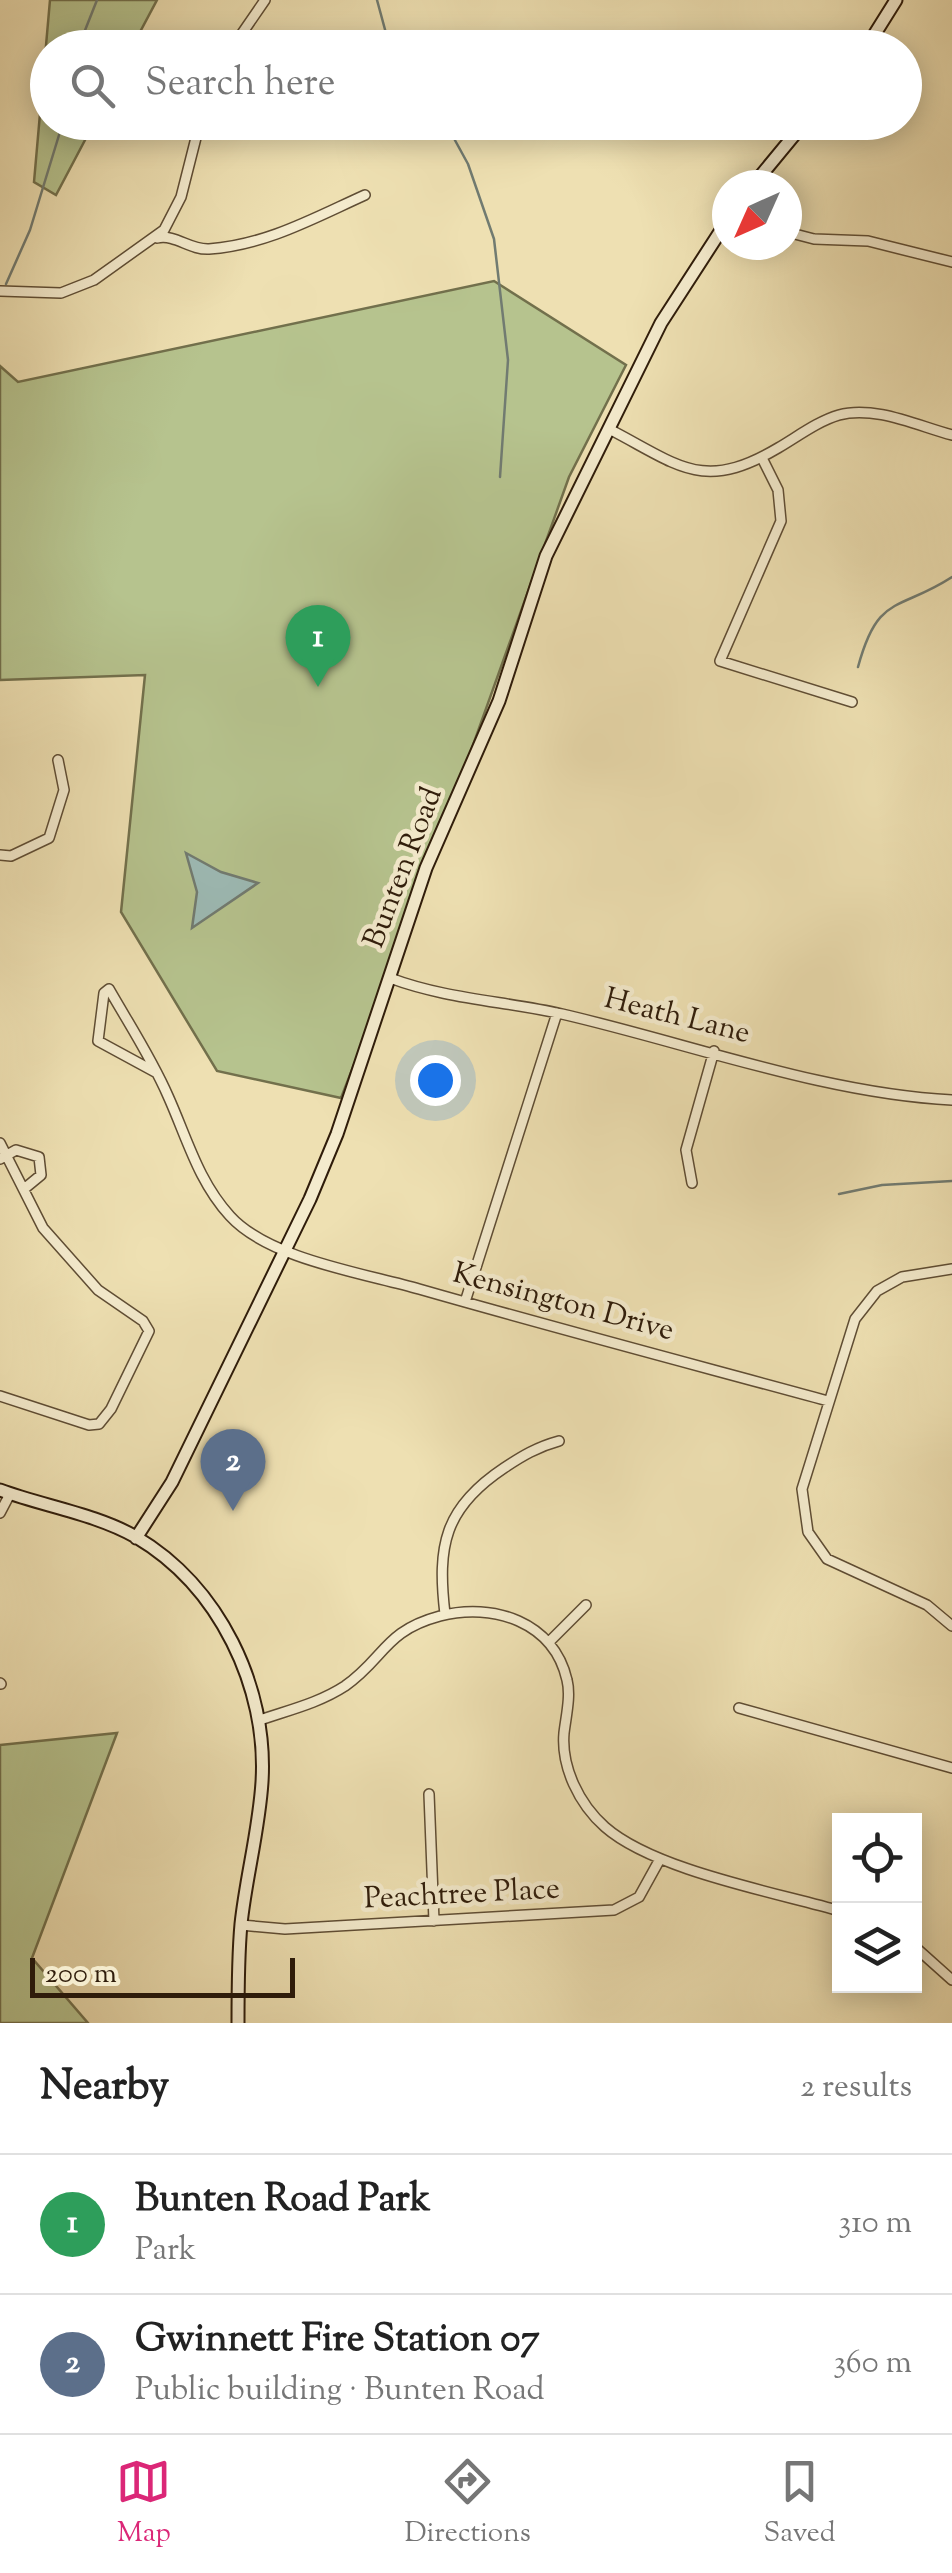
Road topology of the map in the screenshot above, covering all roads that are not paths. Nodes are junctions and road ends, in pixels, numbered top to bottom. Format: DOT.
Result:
graph roads {
  1 [pos="265,0"];
  2 [pos="896,0"];
  3 [pos="244,30"];
  4 [pos="877,30"];
  5 [pos="195,140"];
  6 [pos="790,140"];
  7 [pos="765,170"];
  8 [pos="365,195"];
  9 [pos="802,236"];
  10 [pos="149,239"];
  11 [pos="712,243"];
  12 [pos="952,262"];
  13 [pos="0,292"];
  14 [pos="609,429"];
  15 [pos="952,434"];
  16 [pos="762,458"];
  17 [pos="852,702"];
  18 [pos="58,760"];
  19 [pos="0,856"];
  20 [pos="390,978"];
  21 [pos="556,1013"];
  22 [pos="714,1051"];
  23 [pos="157,1073"];
  24 [pos="952,1100"];
  25 [pos="0,1142"];
  26 [pos="3,1157"];
  27 [pos="692,1183"];
  28 [pos="24,1189"];
  29 [pos="284,1250"];
  30 [pos="952,1269"];
  31 [pos="465,1302"];
  32 [pos="0,1396"];
  33 [pos="828,1402"];
  34 [pos="558,1441"];
  35 [pos="5,1492"];
  36 [pos="0,1513"];
  37 [pos="136,1538"];
  38 [pos="586,1605"];
  39 [pos="445,1614"];
  40 [pos="952,1626"];
  41 [pos="549,1642"];
  42 [pos="740,1708"];
  43 [pos="260,1720"];
  44 [pos="952,1768"];
  45 [pos="429,1794"];
  46 [pos="660,1859"];
  47 [pos="832,1909"];
  48 [pos="434,1922"];
  49 [pos="241,1926"];
  50 [pos="922,1953"];
  51 [pos="952,1980"];
  52 [pos="238,2023"];
  1 -- 3 [label="street"];
  2 -- 4 [label="street"];
  5 -- 10 [label="street"];
  6 -- 7 [label="street"];
  8 -- 10 [label="street"];
  9 -- 12 [label="street"];
  10 -- 13 [label="street"];
  11 -- 14 [label="street, Bunten Road"];
  14 -- 16 [label="street"];
  14 -- 20 [label="street, Bunten Road"];
  15 -- 16 [label="street"];
  16 -- 17 [label="street"];
  18 -- 19 [label="street"];
  20 -- 21 [label="street, Heath Lane"];
  20 -- 29 [label="street, Bunten Road"];
  21 -- 22 [label="street, Heath Lane"];
  21 -- 31 [label="street"];
  22 -- 24 [label="street, Heath Lane"];
  22 -- 27 [label="street"];
  23 -- 23 [label="street, Kensington Drive"];
  23 -- 29 [label="street, Kensington Drive"];
  25 -- 26 [label="street"];
  26 -- 28 [label="street"];
  26 -- 28 [label="street"];
  28 -- 32 [label="street"];
  29 -- 31 [label="street, Kensington Drive"];
  29 -- 37 [label="street, Bunten Road"];
  30 -- 33 [label="street"];
  31 -- 33 [label="street, Kensington Drive"];
  33 -- 40 [label="street"];
  34 -- 39 [label="street"];
  35 -- 36 [label="street"];
  35 -- 37 [label="street"];
  37 -- 43 [label="street"];
  38 -- 41 [label="street"];
  39 -- 41 [label="street"];
  39 -- 43 [label="street"];
  41 -- 46 [label="street"];
  42 -- 44 [label="street"];
  43 -- 49 [label="street"];
  45 -- 48 [label="street"];
  46 -- 47 [label="street"];
  46 -- 48 [label="street, Peachtree Place"];
  48 -- 49 [label="street, Peachtree Place"];
  49 -- 52 [label="street"];
  50 -- 51 [label="street"];
}
